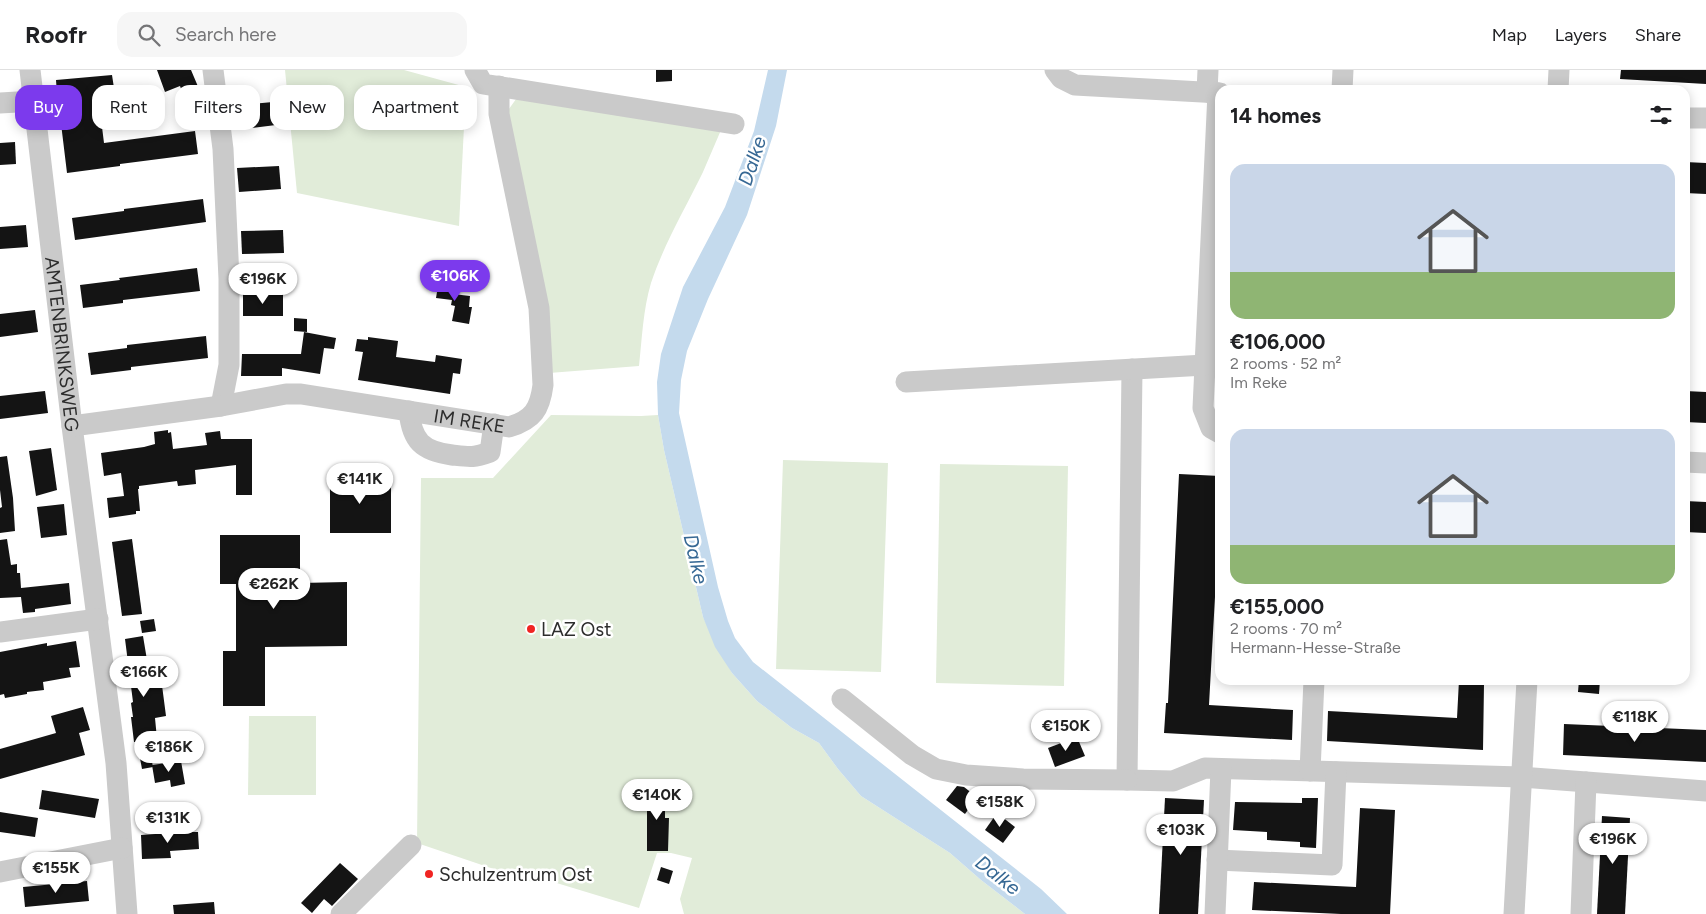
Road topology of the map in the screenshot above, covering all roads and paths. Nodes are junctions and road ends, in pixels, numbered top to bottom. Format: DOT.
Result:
graph roads {
  1 [pos="30,70"];
  2 [pos="213,70"];
  3 [pos="475,70"];
  4 [pos="1054,70"];
  5 [pos="1208,70"];
  6 [pos="1343,70"];
  7 [pos="1559,70"];
  8 [pos="32,85"];
  9 [pos="1342,85"];
  10 [pos="1558,85"];
  11 [pos="499,86"];
  12 [pos="1215,93"];
  13 [pos="15,103"];
  14 [pos="0,104"];
  15 [pos="1690,118"];
  16 [pos="1706,118"];
  17 [pos="734,124"];
  18 [pos="37,130"];
  19 [pos="1205,365"];
  20 [pos="1132,369"];
  21 [pos="906,382"];
  22 [pos="221,406"];
  23 [pos="410,411"];
  24 [pos="494,424"];
  25 [pos="72,426"];
  26 [pos="1215,430"];
  27 [pos="1690,462"];
  28 [pos="1706,463"];
  29 [pos="98,619"];
  30 [pos="0,632"];
  31 [pos="1314,685"];
  32 [pos="1526,685"];
  33 [pos="842,699"];
  34 [pos="1221,769"];
  35 [pos="1310,771"];
  36 [pos="1336,772"];
  37 [pos="1521,778"];
  38 [pos="1127,780"];
  39 [pos="1586,782"];
  40 [pos="1706,791"];
  41 [pos="411,845"];
  42 [pos="122,848"];
  43 [pos="1217,860"];
  44 [pos="0,872"];
  45 [pos="127,914"];
  46 [pos="340,914"];
  47 [pos="1215,914"];
  48 [pos="1514,914"];
  49 [pos="1581,914"];
  1 -- 8 [label="street, AMTENBRINKSWEG"];
  2 -- 22 [label="street"];
  3 -- 11 [label="street"];
  4 -- 12 [label="street"];
  5 -- 12 [label="street"];
  6 -- 9 [label="street"];
  7 -- 10 [label="street"];
  11 -- 17 [label="street"];
  11 -- 24 [label="street, IM REKE"];
  12 -- 19 [label="street"];
  13 -- 14 [label="street"];
  15 -- 16 [label="street"];
  18 -- 25 [label="street, AMTENBRINKSWEG"];
  19 -- 20 [label="street"];
  19 -- 26 [label="street"];
  20 -- 21 [label="street"];
  20 -- 38 [label="street"];
  22 -- 23 [label="street, IM REKE"];
  22 -- 25 [label="street, IM REKE"];
  23 -- 24 [label="street, IM REKE"];
  23 -- 24 [label="street"];
  25 -- 29 [label="street, AMTENBRINKSWEG"];
  27 -- 28 [label="street"];
  29 -- 30 [label="street"];
  29 -- 42 [label="street, AMTENBRINKSWEG"];
  31 -- 35 [label="street"];
  32 -- 37 [label="street"];
  33 -- 38 [label="street"];
  34 -- 35 [label="street"];
  34 -- 38 [label="street"];
  34 -- 43 [label="street"];
  35 -- 36 [label="street"];
  36 -- 37 [label="street"];
  36 -- 43 [label="street"];
  37 -- 39 [label="street"];
  37 -- 48 [label="street"];
  39 -- 40 [label="street"];
  39 -- 49 [label="street"];
  41 -- 46 [label="street"];
  42 -- 44 [label="street"];
  42 -- 45 [label="street, AMTENBRINKSWEG"];
  43 -- 47 [label="street"];
}
